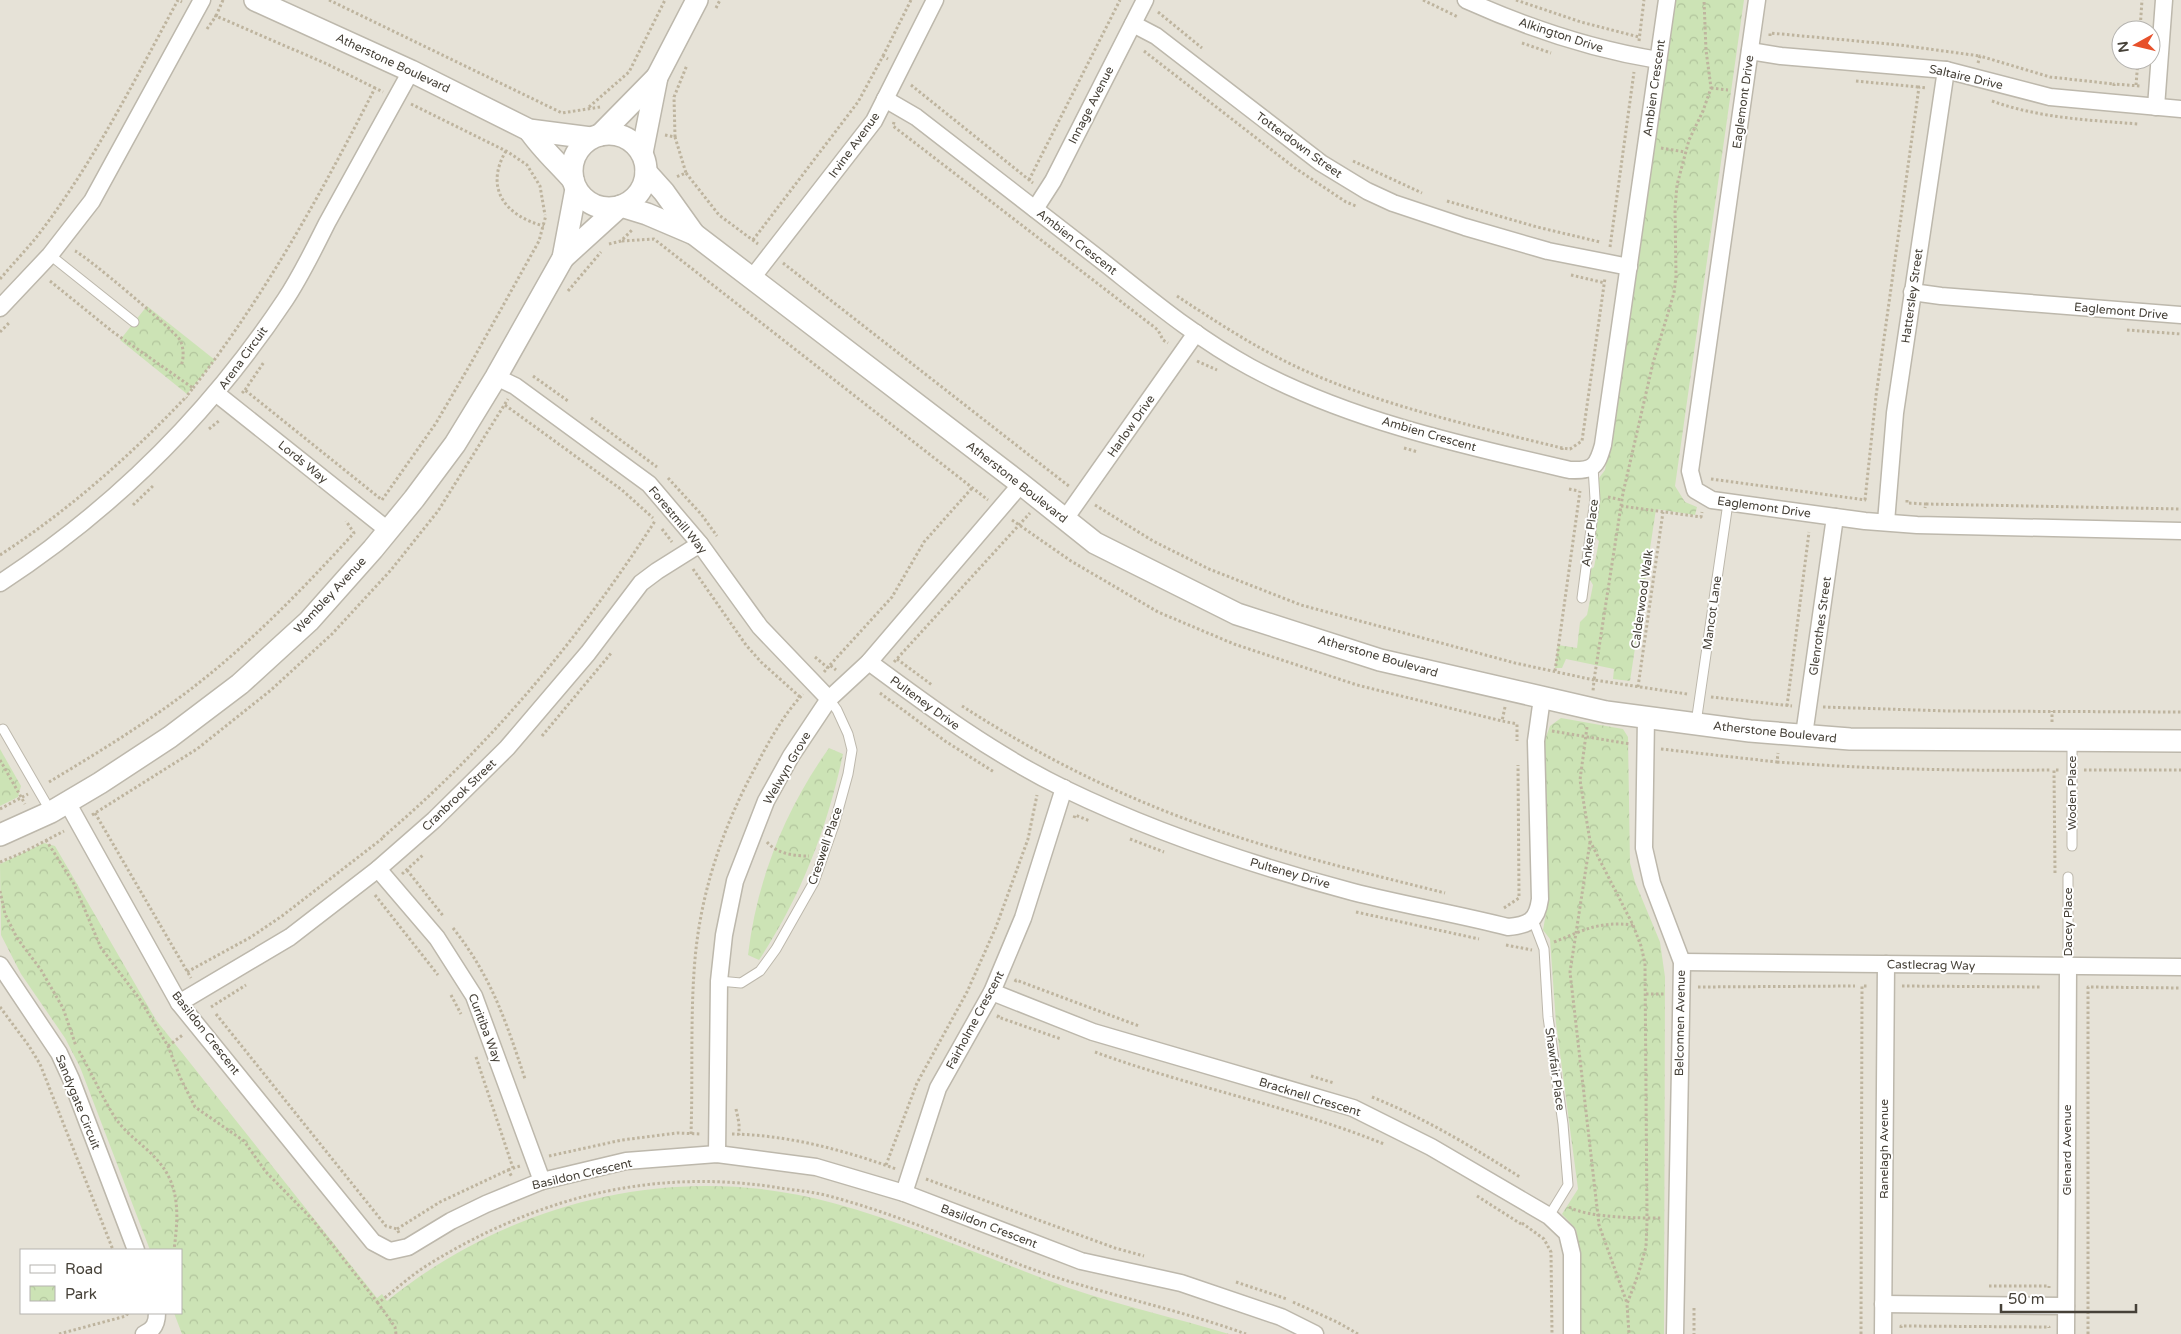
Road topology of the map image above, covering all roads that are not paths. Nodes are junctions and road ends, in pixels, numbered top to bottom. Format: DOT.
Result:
graph roads {
  1 [pos="202,0"];
  2 [pos="255,0"];
  3 [pos="697,0"];
  4 [pos="935,0"];
  5 [pos="1145,0"];
  6 [pos="1466,0"];
  7 [pos="1667,0"];
  8 [pos="1757,0"];
  9 [pos="2164,0"];
  10 [pos="1133,24"];
  11 [pos="1750,51"];
  12 [pos="1658,60"];
  13 [pos="411,70"];
  14 [pos="1946,70"];
  15 [pos="657,77"];
  16 [pos="885,99"];
  17 [pos="2156,107"];
  18 [pos="2181,109"];
  19 [pos="529,130"];
  20 [pos="596,137"];
  21 [pos="644,163"];
  22 [pos="574,184"];
  23 [pos="620,207"];
  24 [pos="1035,209"];
  25 [pos="694,234"];
  26 [pos="50,256"];
  27 [pos="563,258"];
  28 [pos="1629,267"];
  29 [pos="752,278"];
  30 [pos="1912,292"];
  31 [pos="0,308"];
  32 [pos="2181,316"];
  33 [pos="134,322"];
  34 [pos="1196,332"];
  35 [pos="496,377"];
  36 [pos="217,394"];
  37 [pos="1592,468"];
  38 [pos="1020,484"];
  39 [pos="1728,502"];
  40 [pos="1835,517"];
  41 [pos="1065,520"];
  42 [pos="1886,522"];
  43 [pos="389,531"];
  44 [pos="2181,531"];
  45 [pos="700,544"];
  46 [pos="0,583"];
  47 [pos="1582,598"];
  48 [pos="869,662"];
  49 [pos="1542,698"];
  50 [pos="829,699"];
  51 [pos="1646,717"];
  52 [pos="1696,724"];
  53 [pos="3,729"];
  54 [pos="1804,735"];
  55 [pos="2072,741"];
  56 [pos="2181,741"];
  57 [pos="1064,788"];
  58 [pos="51,811"];
  59 [pos="0,835"];
  60 [pos="2072,846"];
  61 [pos="378,869"];
  62 [pos="2068,877"];
  63 [pos="1533,920"];
  64 [pos="1687,962"];
  65 [pos="1886,964"];
  66 [pos="0,965"];
  67 [pos="2068,967"];
  68 [pos="2181,968"];
  69 [pos="718,981"];
  70 [pos="992,992"];
  71 [pos="180,1003"];
  72 [pos="717,1154"];
  73 [pos="542,1181"];
  74 [pos="912,1196"];
  75 [pos="1549,1216"];
  76 [pos="136,1249"];
  77 [pos="1883,1304"];
  78 [pos="2066,1306"];
  79 [pos="157,1314"];
  80 [pos="144,1334"];
  81 [pos="1315,1334"];
  82 [pos="1572,1334"];
  83 [pos="1675,1334"];
  84 [pos="1883,1334"];
  85 [pos="2066,1334"];
  1 -- 26 [label="street"];
  2 -- 13 [label="street, Atherstone Boulevard"];
  3 -- 15 [label="street"];
  4 -- 16 [label="street, Irvine Avenue"];
  5 -- 10 [label="street, Innage Avenue"];
  6 -- 12 [label="street, Alkington Drive"];
  7 -- 12 [label="street, Ambien Crescent"];
  8 -- 11 [label="street, Eaglemont Drive"];
  9 -- 17 [label="street"];
  10 -- 24 [label="street, Innage Avenue"];
  10 -- 28 [label="street, Totterdown Street"];
  11 -- 14 [label="street, Saltaire Drive"];
  11 -- 39 [label="street, Eaglemont Drive"];
  12 -- 28 [label="street, Ambien Crescent"];
  13 -- 19 [label="street, Atherstone Boulevard"];
  13 -- 36 [label="street, Arena Circuit"];
  14 -- 17 [label="street, Saltaire Drive"];
  14 -- 30 [label="street, Hattersley Street"];
  15 -- 20 [label="street"];
  15 -- 21 [label="street"];
  16 -- 24 [label="street, Ambien Crescent"];
  16 -- 29 [label="street, Irvine Avenue"];
  17 -- 18 [label="street, Saltaire Drive"];
  19 -- 20 [label="street, Atherstone Boulevard"];
  19 -- 22 [label="street, Atherstone Boulevard"];
  20 -- 21 [label="street"];
  20 -- 22 [label="street"];
  21 -- 23 [label="street"];
  21 -- 25 [label="street, Atherstone Boulevard"];
  22 -- 23 [label="street"];
  22 -- 27 [label="street, Wembley Avenue"];
  23 -- 25 [label="street, Atherstone Boulevard"];
  23 -- 27 [label="street, Wembley Avenue"];
  24 -- 34 [label="street, Ambien Crescent"];
  25 -- 29 [label="street, Atherstone Boulevard"];
  26 -- 31 [label="street"];
  26 -- 33 [label="lane"];
  27 -- 35 [label="street, Wembley Avenue"];
  28 -- 37 [label="street, Ambien Crescent"];
  29 -- 38 [label="street, Atherstone Boulevard"];
  30 -- 32 [label="street, Eaglemont Drive"];
  30 -- 42 [label="street, Hattersley Street"];
  34 -- 37 [label="street, Ambien Crescent"];
  34 -- 41 [label="street, Harlow Drive"];
  35 -- 43 [label="street, Wembley Avenue"];
  35 -- 45 [label="street, Forestmill Way"];
  36 -- 43 [label="street, Lords Way"];
  36 -- 46 [label="street, Arena Circuit"];
  37 -- 47 [label="lane, Anker Place"];
  38 -- 41 [label="street, Atherstone Boulevard"];
  38 -- 48 [label="street, Welwyn Grove"];
  39 -- 40 [label="street, Eaglemont Drive"];
  39 -- 52 [label="lane, Mancot Lane"];
  40 -- 42 [label="street, Eaglemont Drive"];
  40 -- 54 [label="street, Glenrothes Street"];
  41 -- 49 [label="street, Atherstone Boulevard"];
  42 -- 44 [label="street, Eaglemont Drive"];
  43 -- 58 [label="street, Wembley Avenue"];
  45 -- 50 [label="street, Forestmill Way"];
  45 -- 61 [label="street, Cranbrook Street"];
  48 -- 50 [label="street, Welwyn Grove"];
  48 -- 57 [label="street, Pulteney Drive"];
  49 -- 51 [label="street, Atherstone Boulevard"];
  49 -- 63 [label="street"];
  50 -- 69 [label="street, Welwyn Grove"];
  50 -- 69 [label="lane, Creswell Place"];
  51 -- 52 [label="street, Atherstone Boulevard"];
  51 -- 64 [label="street, Belconnen Avenue"];
  52 -- 54 [label="street, Atherstone Boulevard"];
  53 -- 58 [label="lane"];
  54 -- 55 [label="street, Atherstone Boulevard"];
  55 -- 56 [label="street, Atherstone Boulevard"];
  55 -- 60 [label="lane, Woden Place"];
  57 -- 63 [label="street, Pulteney Drive"];
  57 -- 70 [label="street, Fairholme Crescent"];
  58 -- 59 [label="street, Wembley Avenue"];
  58 -- 71 [label="street, Basildon Crescent"];
  61 -- 71 [label="street, Cranbrook Street"];
  61 -- 73 [label="street, Curitiba Way"];
  62 -- 67 [label="lane, Dacey Place"];
  63 -- 75 [label="lane, Shawfair Place"];
  64 -- 65 [label="street, Castlecrag Way"];
  64 -- 83 [label="street, Belconnen Avenue"];
  65 -- 67 [label="street, Castlecrag Way"];
  65 -- 77 [label="street, Ranelagh Avenue"];
  66 -- 76 [label="street, Sandygate Circuit"];
  67 -- 68 [label="street, Castlecrag Way"];
  67 -- 78 [label="street, Glenard Avenue"];
  69 -- 72 [label="street, Welwyn Grove"];
  70 -- 74 [label="street, Fairholme Crescent"];
  70 -- 75 [label="street, Bracknell Crescent"];
  71 -- 73 [label="street, Basildon Crescent"];
  72 -- 73 [label="street, Basildon Crescent"];
  72 -- 74 [label="street, Basildon Crescent"];
  74 -- 81 [label="street, Basildon Crescent"];
  75 -- 82 [label="street, Bracknell Crescent"];
  77 -- 78 [label="street"];
  77 -- 84 [label="street, Ranelagh Avenue"];
  78 -- 85 [label="street, Glenard Avenue"];
  79 -- 80 [label="street"];
}
